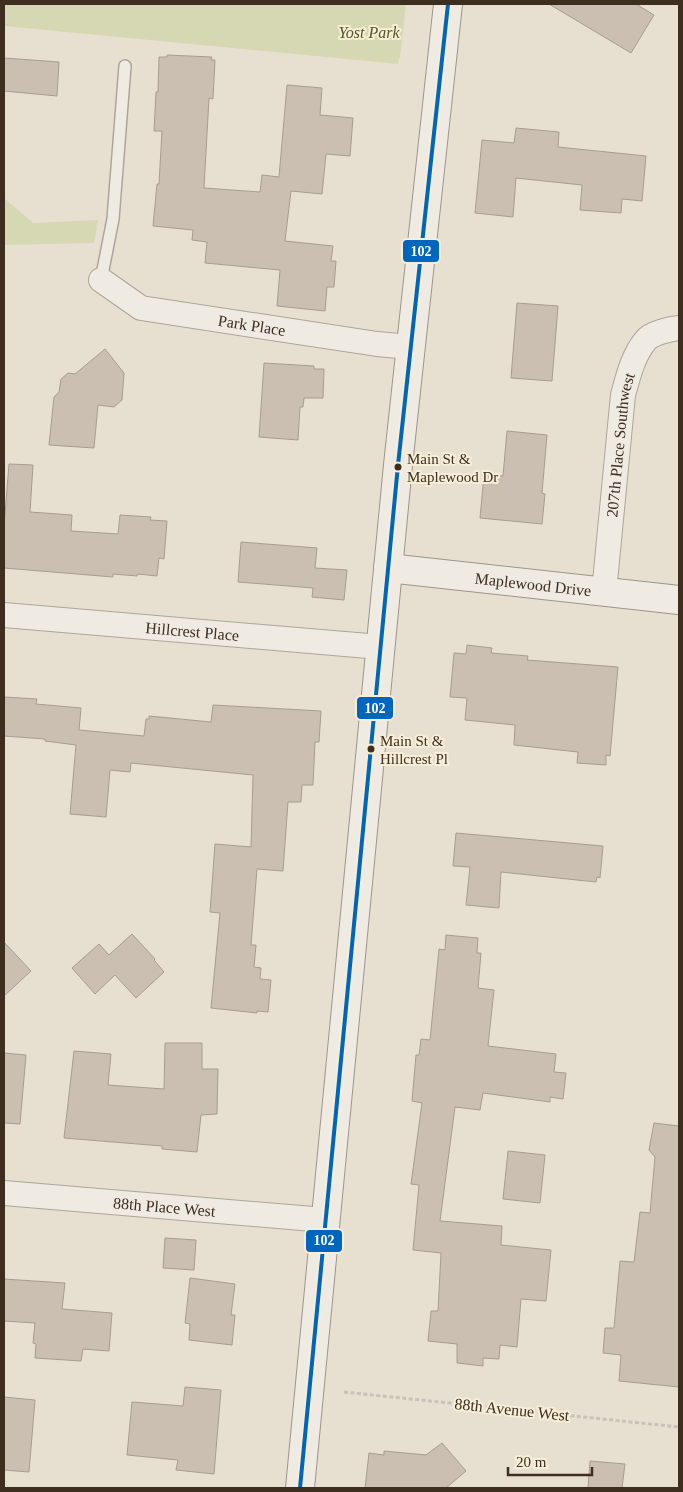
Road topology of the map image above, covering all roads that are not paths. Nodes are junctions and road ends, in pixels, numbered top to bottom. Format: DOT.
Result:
graph roads {
  1 [pos="448,4"];
  2 [pos="125,66"];
  3 [pos="101,280"];
  4 [pos="679,328"];
  5 [pos="411,347"];
  6 [pos="388,568"];
  7 [pos="604,592"];
  8 [pos="679,600"];
  9 [pos="4,615"];
  10 [pos="380,647"];
  11 [pos="4,1193"];
  12 [pos="325,1220"];
  13 [pos="300,1488"];
  1 -- 5 [label="main road"];
  2 -- 3 [label="lane"];
  3 -- 5 [label="street, Park Place"];
  4 -- 7 [label="street, 207th Place Southwest"];
  5 -- 6 [label="main road"];
  6 -- 7 [label="main road, Maplewood Drive"];
  6 -- 10 [label="main road"];
  7 -- 8 [label="main road, Maplewood Drive"];
  9 -- 10 [label="street, Hillcrest Place"];
  10 -- 12 [label="main road"];
  11 -- 12 [label="street, 88th Place West"];
  12 -- 13 [label="main road"];
}
